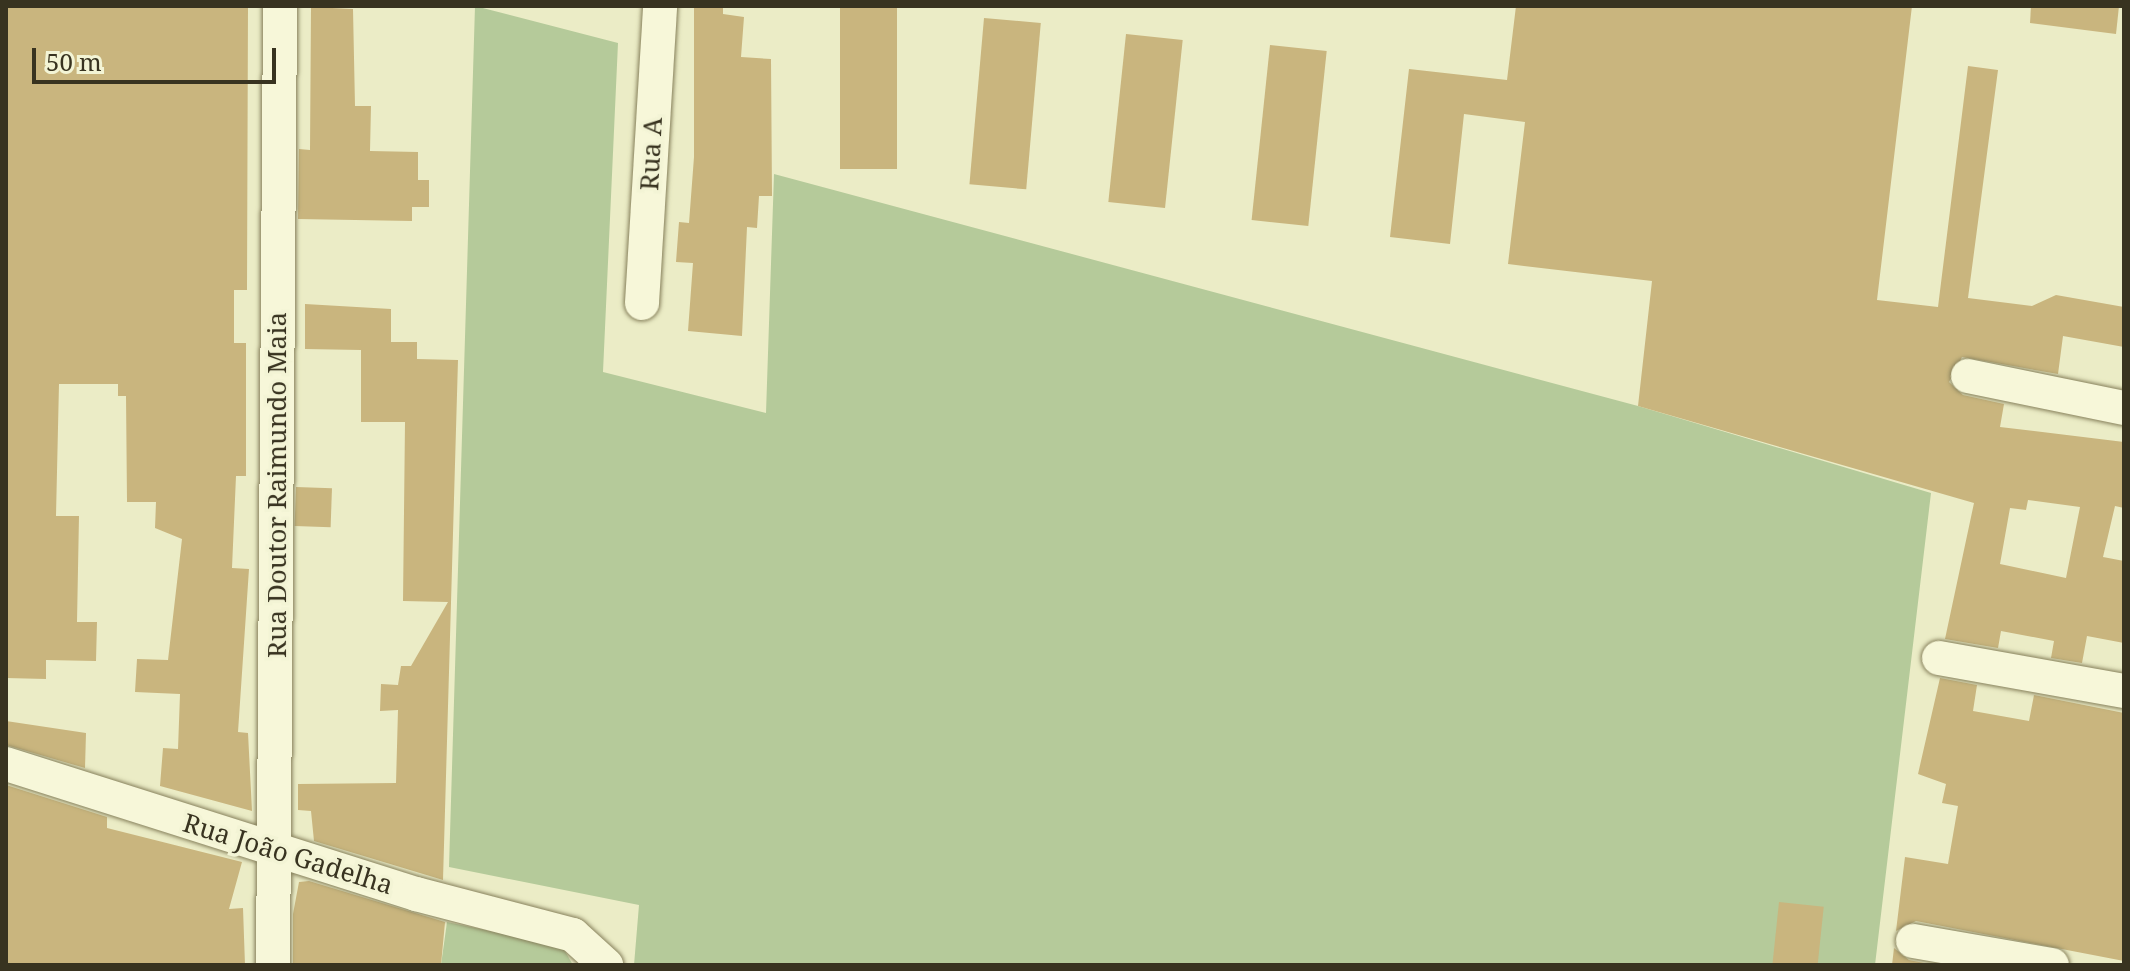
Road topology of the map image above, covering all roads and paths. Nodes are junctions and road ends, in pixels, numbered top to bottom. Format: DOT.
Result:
graph roads {
  1 [pos="280,6"];
  2 [pos="660,6"];
  3 [pos="642,303"];
  4 [pos="1968,376"];
  5 [pos="2124,408"];
  6 [pos="1939,658"];
  7 [pos="2124,691"];
  8 [pos="6,764"];
  9 [pos="275,851"];
  10 [pos="1913,941"];
  11 [pos="273,965"];
  12 [pos="606,965"];
  13 [pos="2052,965"];
  1 -- 9 [label="street, Rua Doutor Raimundo Maia"];
  2 -- 3 [label="street, Rua A"];
  4 -- 5 [label="street"];
  6 -- 7 [label="street"];
  8 -- 9 [label="street, Rua João Gadelha"];
  9 -- 11 [label="street, Rua Doutor Raimundo Maia"];
  9 -- 12 [label="street, Rua João Gadelha"];
  10 -- 13 [label="street"];
}
